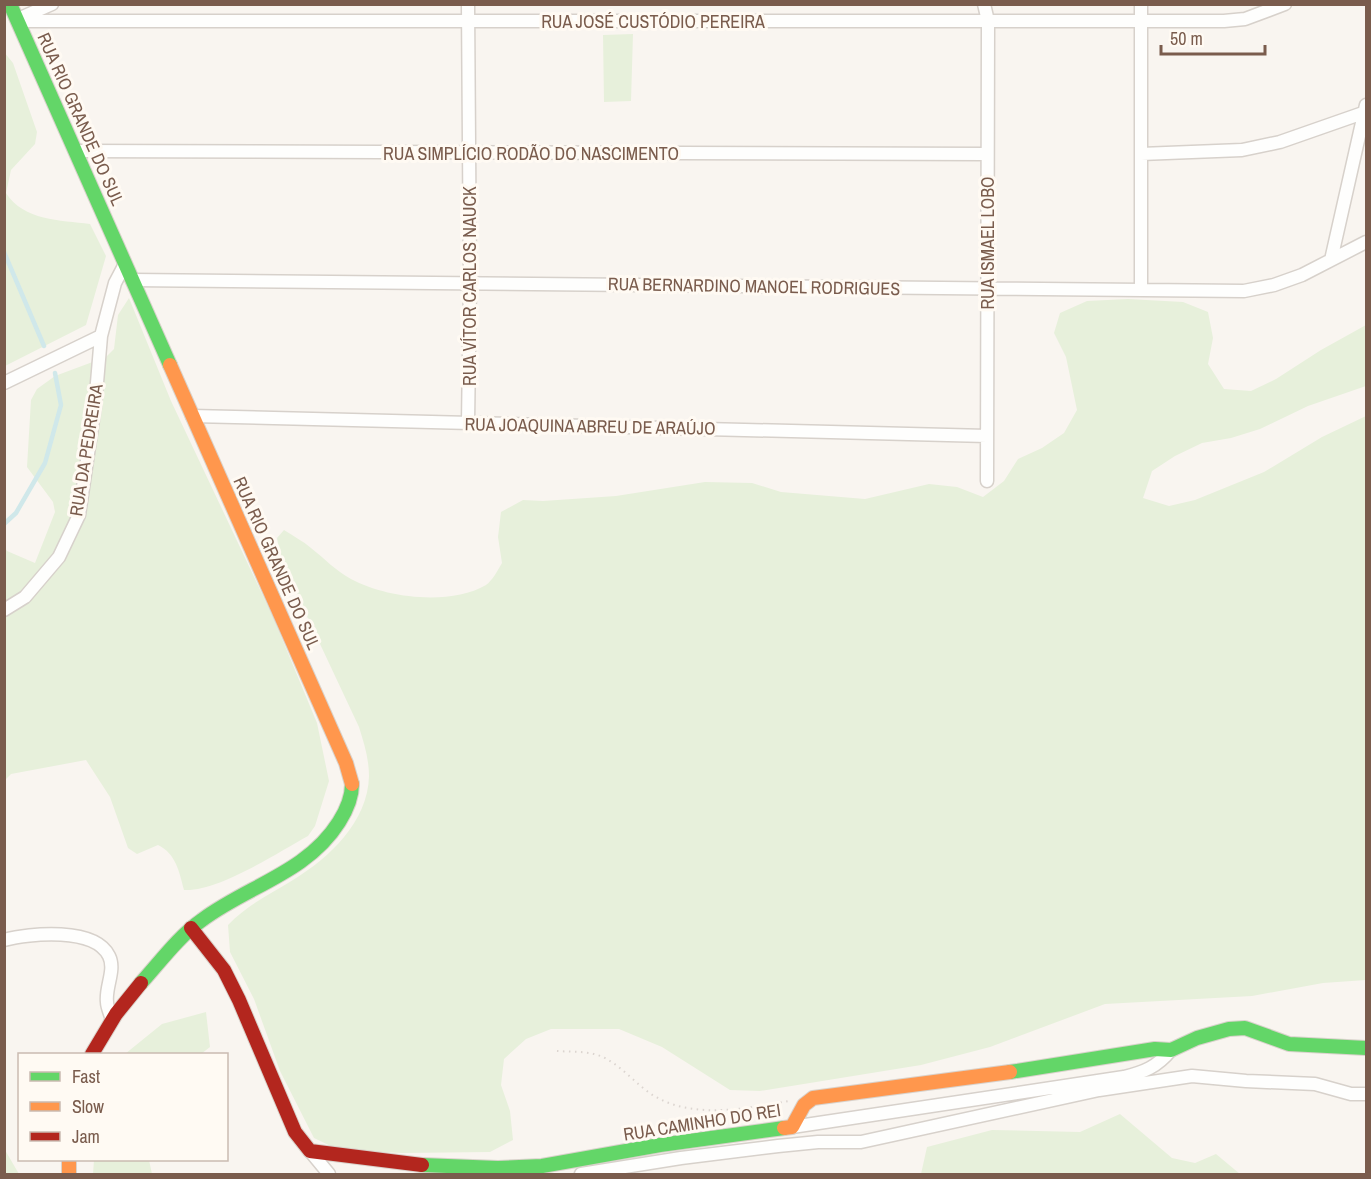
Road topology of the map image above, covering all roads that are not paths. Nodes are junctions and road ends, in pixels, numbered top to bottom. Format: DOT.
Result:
graph roads {
  1 [pos="10,4"];
  2 [pos="52,4"];
  3 [pos="468,4"];
  4 [pos="984,4"];
  5 [pos="1141,4"];
  6 [pos="1285,4"];
  7 [pos="17,20"];
  8 [pos="468,21"];
  9 [pos="988,21"];
  10 [pos="1141,21"];
  11 [pos="1365,109"];
  12 [pos="75,151"];
  13 [pos="470,152"];
  14 [pos="987,154"];
  15 [pos="1140,154"];
  16 [pos="1366,242"];
  17 [pos="1331,260"];
  18 [pos="125,264"];
  19 [pos="132,280"];
  20 [pos="470,283"];
  21 [pos="987,288"];
  22 [pos="1141,290"];
  23 [pos="101,336"];
  24 [pos="4,383"];
  25 [pos="192,416"];
  26 [pos="468,423"];
  27 [pos="987,436"];
  28 [pos="987,481"];
  29 [pos="4,610"];
  30 [pos="191,928"];
  31 [pos="4,940"];
  32 [pos="112,1020"];
  33 [pos="1366,1048"];
  34 [pos="1171,1050"];
  35 [pos="93,1053"];
  36 [pos="1366,1094"];
  37 [pos="792,1127"];
  38 [pos="310,1151"];
  39 [pos="327,1173"];
  40 [pos="340,1174"];
  41 [pos="581,1174"];
  1 -- 7 [label="street, RUA RIO GRANDE DO SUL"];
  2 -- 7 [label="street"];
  3 -- 8 [label="street, RUA VÍTOR CARLOS NAUCK"];
  4 -- 9 [label="street, RUA ISMAEL LOBO"];
  5 -- 10 [label="street"];
  6 -- 10 [label="street, RUA JOSÉ CUSTÓDIO PEREIRA"];
  7 -- 8 [label="street, RUA JOSÉ CUSTÓDIO PEREIRA"];
  7 -- 12 [label="street, RUA RIO GRANDE DO SUL"];
  8 -- 9 [label="street, RUA JOSÉ CUSTÓDIO PEREIRA"];
  8 -- 13 [label="street, RUA VÍTOR CARLOS NAUCK"];
  9 -- 10 [label="street, RUA JOSÉ CUSTÓDIO PEREIRA"];
  9 -- 14 [label="street, RUA ISMAEL LOBO"];
  10 -- 15 [label="street"];
  11 -- 15 [label="street"];
  11 -- 17 [label="street"];
  12 -- 13 [label="street, RUA SIMPLÍCIO RODÃO DO NASCIMENTO"];
  12 -- 18 [label="street, RUA RIO GRANDE DO SUL"];
  13 -- 14 [label="street, RUA SIMPLÍCIO RODÃO DO NASCIMENTO"];
  13 -- 20 [label="street, RUA VÍTOR CARLOS NAUCK"];
  14 -- 21 [label="street, RUA ISMAEL LOBO"];
  15 -- 22 [label="street"];
  16 -- 17 [label="street, RUA BERNARDINO MANOEL RODRIGUES"];
  17 -- 22 [label="street, RUA BERNARDINO MANOEL RODRIGUES"];
  18 -- 19 [label="street, RUA RIO GRANDE DO SUL"];
  18 -- 23 [label="street, RUA DA PEDREIRA"];
  19 -- 20 [label="street, RUA BERNARDINO MANOEL RODRIGUES"];
  19 -- 25 [label="street, RUA RIO GRANDE DO SUL"];
  20 -- 21 [label="street, RUA BERNARDINO MANOEL RODRIGUES"];
  20 -- 26 [label="street, RUA VÍTOR CARLOS NAUCK"];
  21 -- 22 [label="street, RUA BERNARDINO MANOEL RODRIGUES"];
  21 -- 27 [label="street, RUA ISMAEL LOBO"];
  23 -- 24 [label="street"];
  23 -- 29 [label="street, RUA DA PEDREIRA"];
  25 -- 26 [label="street, RUA JOAQUINA ABREU DE ARAÚJO"];
  25 -- 30 [label="street, RUA RIO GRANDE DO SUL"];
  26 -- 27 [label="street, RUA JOAQUINA ABREU DE ARAÚJO"];
  27 -- 28 [label="street, RUA ISMAEL LOBO"];
  30 -- 32 [label="street, RUA RIO GRANDE DO SUL"];
  30 -- 38 [label="street"];
  31 -- 32 [label="street"];
  32 -- 35 [label="street, RUA RIO GRANDE DO SUL"];
  33 -- 34 [label="street"];
  34 -- 37 [label="street"];
  34 -- 37 [label="street, RUA CAMINHO DO REI"];
  36 -- 41 [label="street"];
  37 -- 38 [label="street, RUA CAMINHO DO REI"];
  38 -- 39 [label="street"];
  39 -- 40 [label="street"];
}
